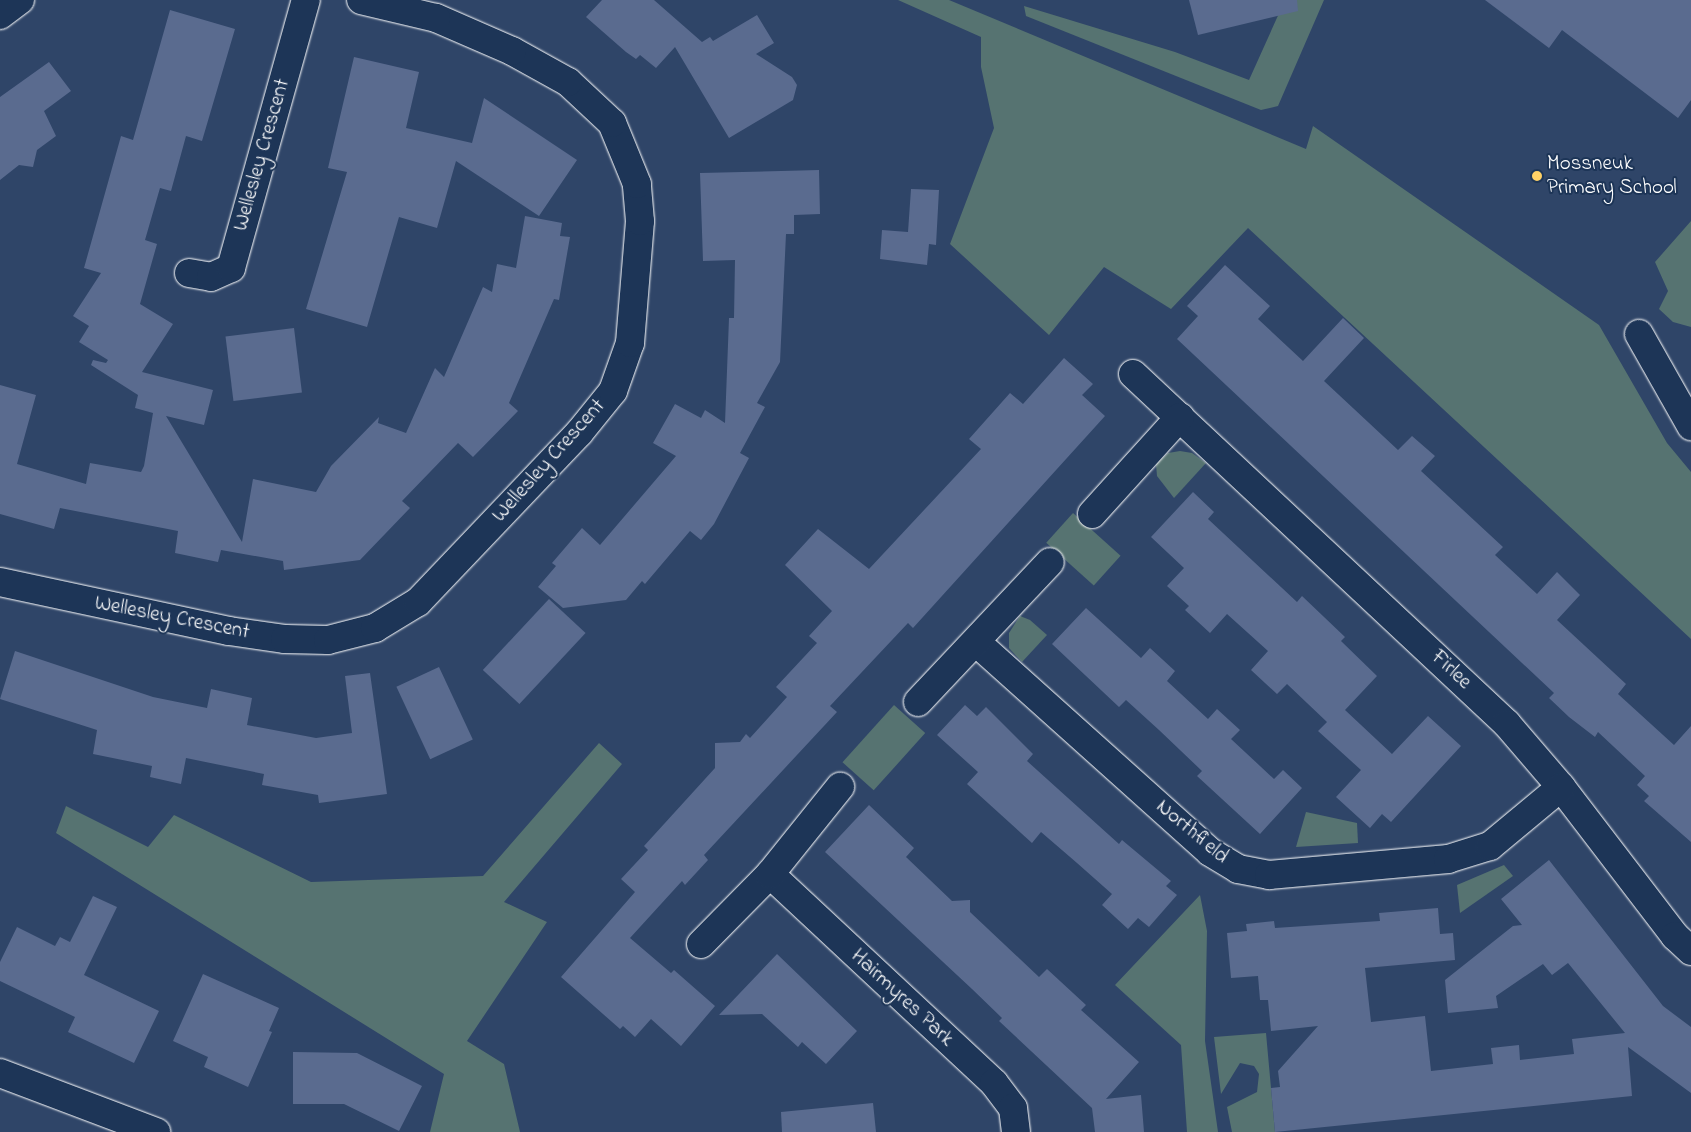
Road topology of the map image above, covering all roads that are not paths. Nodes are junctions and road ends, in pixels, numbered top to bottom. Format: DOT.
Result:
graph roads {
  1 [pos="20,0"];
  2 [pos="306,0"];
  3 [pos="361,0"];
  4 [pos="0,15"];
  5 [pos="189,273"];
  6 [pos="1639,334"];
  7 [pos="1133,374"];
  8 [pos="1180,417"];
  9 [pos="1691,426"];
  10 [pos="1092,514"];
  11 [pos="1050,562"];
  12 [pos="0,582"];
  13 [pos="976,642"];
  14 [pos="918,702"];
  15 [pos="840,787"];
  16 [pos="1561,787"];
  17 [pos="770,874"];
  18 [pos="701,944"];
  19 [pos="1691,951"];
  20 [pos="0,1073"];
  21 [pos="156,1132"];
  22 [pos="1016,1132"];
  1 -- 4 [label="street"];
  2 -- 5 [label="street, Wellesley Crescent"];
  3 -- 12 [label="street, Wellesley Crescent"];
  6 -- 9 [label="street"];
  7 -- 8 [label="street, Firlee"];
  8 -- 10 [label="street"];
  8 -- 16 [label="street, Firlee"];
  11 -- 13 [label="street"];
  13 -- 14 [label="street"];
  13 -- 16 [label="street, Northfield"];
  15 -- 17 [label="street"];
  16 -- 19 [label="street, Firlee"];
  17 -- 18 [label="street"];
  17 -- 22 [label="street, Hairmyres Park"];
  20 -- 21 [label="street"];
}
